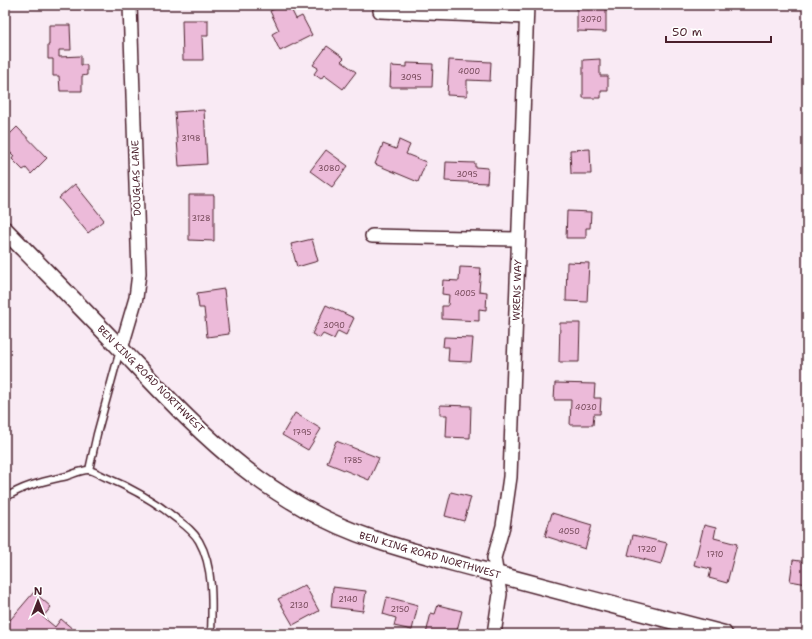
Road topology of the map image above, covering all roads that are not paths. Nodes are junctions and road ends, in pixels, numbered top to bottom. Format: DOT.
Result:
graph roads {
  1 [pos="130,5"];
  2 [pos="380,11"];
  3 [pos="526,11"];
  4 [pos="5,230"];
  5 [pos="372,236"];
  6 [pos="518,239"];
  7 [pos="121,349"];
  8 [pos="89,470"];
  9 [pos="5,498"];
  10 [pos="497,574"];
  11 [pos="211,634"];
  12 [pos="494,634"];
  13 [pos="724,634"];
  1 -- 7 [label="street, DOUGLAS LANE"];
  2 -- 3 [label="street"];
  3 -- 6 [label="street, WRENS WAY"];
  4 -- 7 [label="street, BEN KING ROAD NORTHWEST"];
  5 -- 6 [label="street"];
  6 -- 10 [label="street, WRENS WAY"];
  7 -- 8 [label="lane"];
  7 -- 10 [label="street, BEN KING ROAD NORTHWEST"];
  8 -- 9 [label="lane"];
  8 -- 11 [label="lane"];
  10 -- 12 [label="street, WRENS WAY"];
  10 -- 13 [label="street, BEN KING ROAD NORTHWEST"];
}
